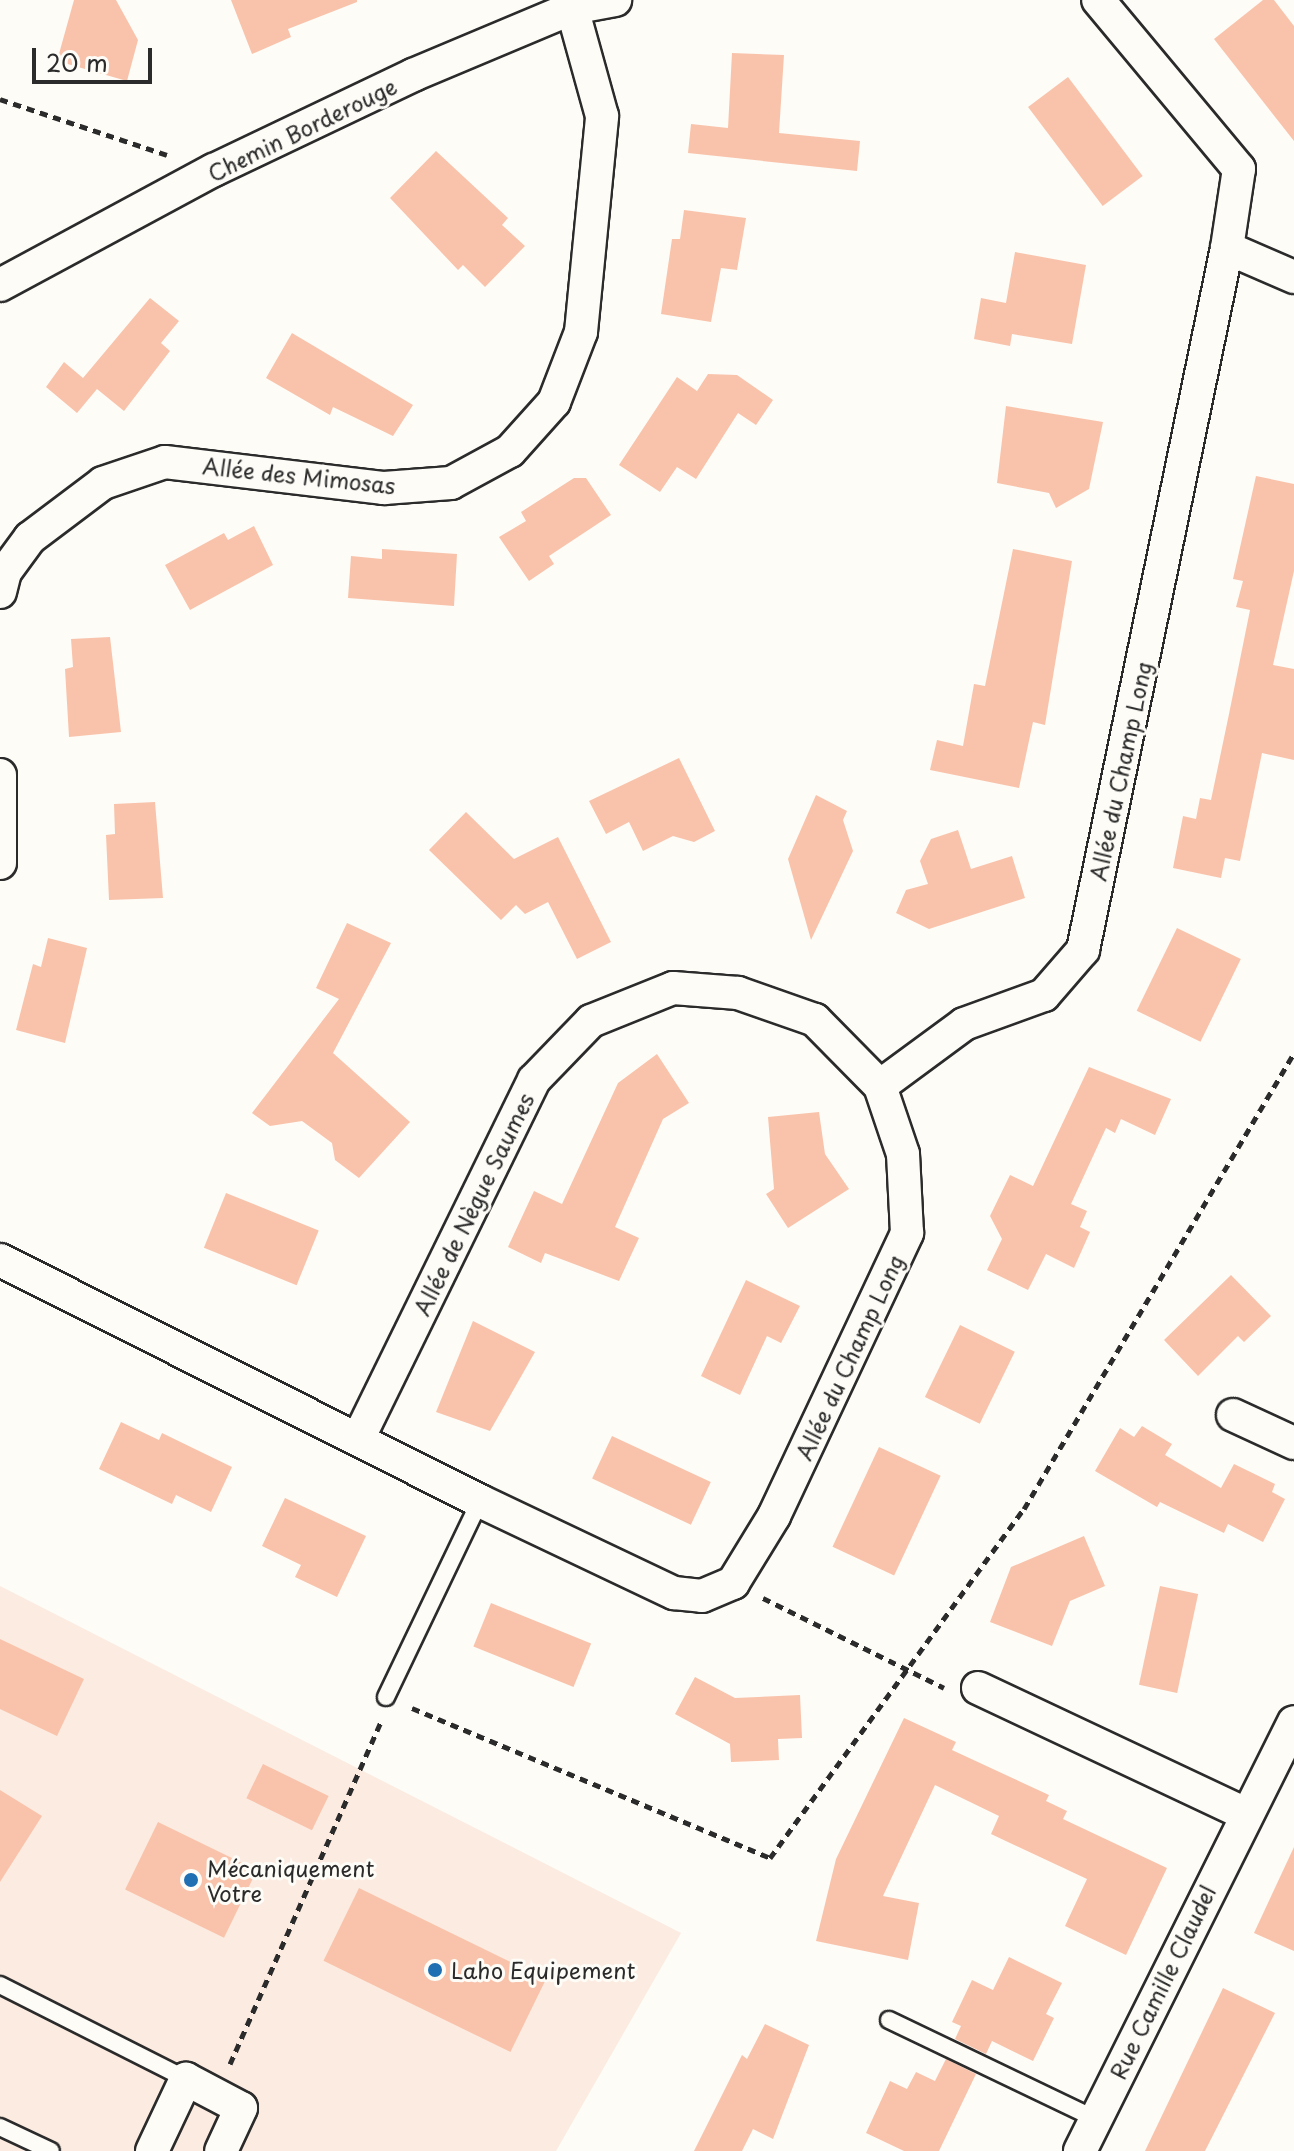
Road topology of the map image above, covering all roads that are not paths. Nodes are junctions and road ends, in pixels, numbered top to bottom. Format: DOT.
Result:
graph roads {
  1 [pos="615,0"];
  2 [pos="1098,0"];
  3 [pos="572,8"];
  4 [pos="1227,248"];
  5 [pos="1294,277"];
  6 [pos="0,285"];
  7 [pos="0,592"];
  8 [pos="0,775"];
  9 [pos="0,863"];
  10 [pos="880,1086"];
  11 [pos="0,1260"];
  12 [pos="1233,1415"];
  13 [pos="359,1438"];
  14 [pos="1294,1443"];
  15 [pos="480,1501"];
  16 [pos="978,1688"];
  17 [pos="386,1697"];
  18 [pos="1294,1722"];
  19 [pos="1244,1813"];
  20 [pos="0,1985"];
  21 [pos="889,2020"];
  22 [pos="186,2079"];
  23 [pos="1096,2119"];
  24 [pos="0,2127"];
  25 [pos="51,2151"];
  26 [pos="152,2151"];
  27 [pos="221,2151"];
  28 [pos="1080,2151"];
  1 -- 3 [label="street, Chemin Borderouge"];
  2 -- 4 [label="street, Allée du Champ Long"];
  3 -- 6 [label="street, Chemin Borderouge"];
  3 -- 7 [label="street, Allée des Mimosas"];
  4 -- 5 [label="street"];
  4 -- 10 [label="street, Allée du Champ Long"];
  8 -- 9 [label="street"];
  10 -- 13 [label="street, Allée de Nègue Saumes"];
  10 -- 15 [label="street, Allée du Champ Long"];
  11 -- 13 [label="street"];
  12 -- 14 [label="street"];
  13 -- 15 [label="street"];
  15 -- 17 [label="lane"];
  16 -- 19 [label="street"];
  18 -- 19 [label="street, Rue Camille Claudel"];
  19 -- 23 [label="street, Rue Camille Claudel"];
  20 -- 22 [label="lane"];
  21 -- 23 [label="lane"];
  22 -- 26 [label="street"];
  22 -- 27 [label="street"];
  23 -- 28 [label="street, Rue Camille Claudel"];
  24 -- 25 [label="lane"];
}
